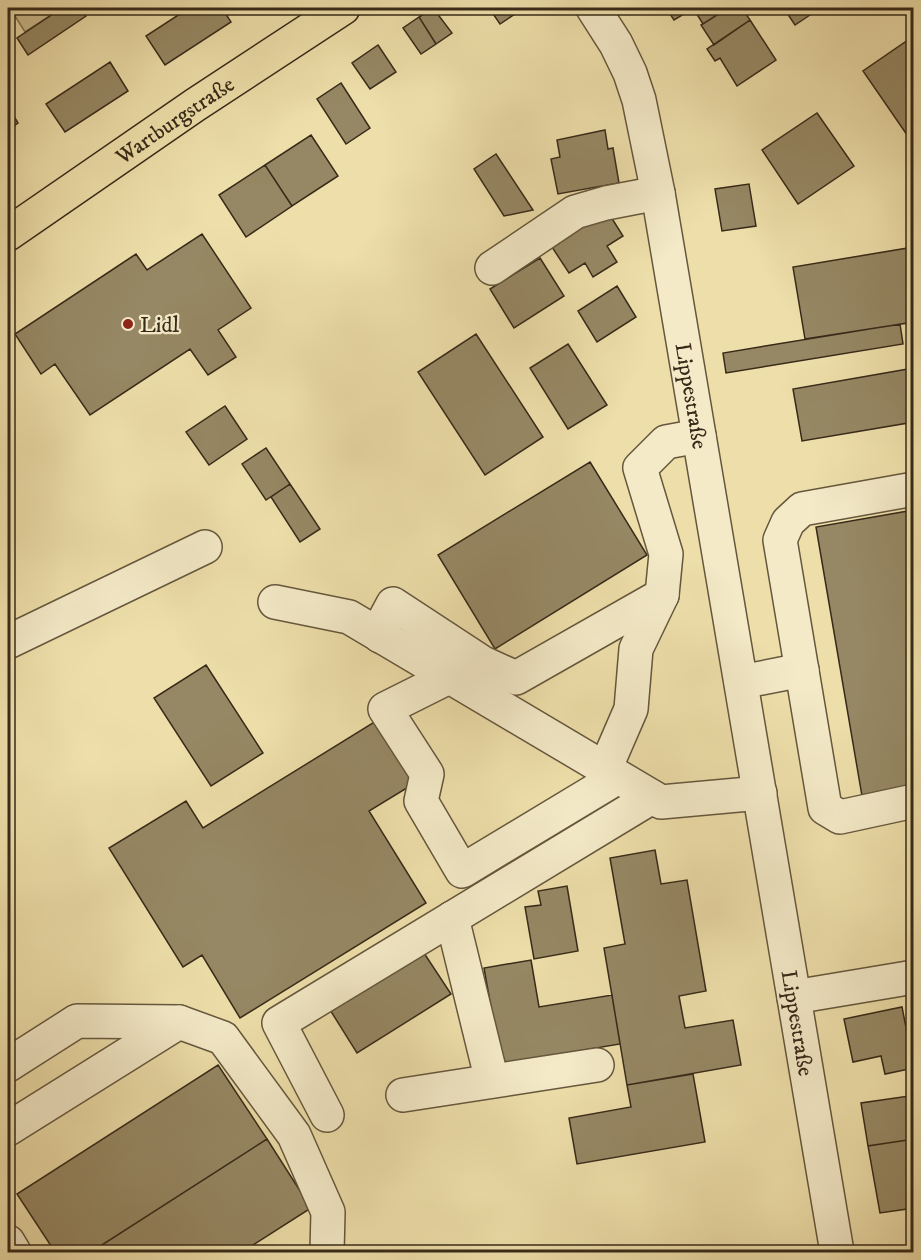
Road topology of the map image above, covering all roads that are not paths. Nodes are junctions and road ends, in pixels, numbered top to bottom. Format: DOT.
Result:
graph roads {
  1 [pos="342,8"];
  2 [pos="593,8"];
  3 [pos="657,193"];
  4 [pos="8,234"];
  5 [pos="492,268"];
  6 [pos="699,436"];
  7 [pos="914,489"];
  8 [pos="206,547"];
  9 [pos="662,595"];
  10 [pos="275,602"];
  11 [pos="380,636"];
  12 [pos="8,642"];
  13 [pos="802,670"];
  14 [pos="448,677"];
  15 [pos="741,682"];
  16 [pos="611,773"];
  17 [pos="760,793"];
  18 [pos="652,797"];
  19 [pos="914,801"];
  20 [pos="452,918"];
  21 [pos="914,977"];
  22 [pos="794,997"];
  23 [pos="179,1022"];
  24 [pos="8,1065"];
  25 [pos="597,1065"];
  26 [pos="492,1081"];
  27 [pos="403,1095"];
  28 [pos="327,1115"];
  29 [pos="8,1129"];
  30 [pos="8,1242"];
  31 [pos="14,1252"];
  32 [pos="327,1252"];
  33 [pos="837,1252"];
  1 -- 4 [label="main road, Wartburgstraße"];
  2 -- 3 [label="street, Lippestraße"];
  3 -- 5 [label="street"];
  3 -- 6 [label="street, Lippestraße"];
  6 -- 9 [label="street"];
  6 -- 15 [label="street, Lippestraße"];
  7 -- 13 [label="street"];
  8 -- 12 [label="street"];
  9 -- 11 [label="street"];
  9 -- 16 [label="street"];
  10 -- 11 [label="street"];
  11 -- 14 [label="street"];
  13 -- 15 [label="street"];
  13 -- 19 [label="street"];
  14 -- 16 [label="street"];
  14 -- 16 [label="street"];
  15 -- 17 [label="street, Lippestraße"];
  16 -- 18 [label="street"];
  17 -- 18 [label="street"];
  17 -- 22 [label="street, Lippestraße"];
  18 -- 20 [label="street"];
  20 -- 26 [label="street"];
  20 -- 28 [label="street"];
  21 -- 22 [label="street"];
  22 -- 33 [label="street, Lippestraße"];
  23 -- 24 [label="street"];
  23 -- 29 [label="street"];
  23 -- 32 [label="street"];
  25 -- 26 [label="street"];
  26 -- 27 [label="street"];
  30 -- 31 [label="street"];
}
